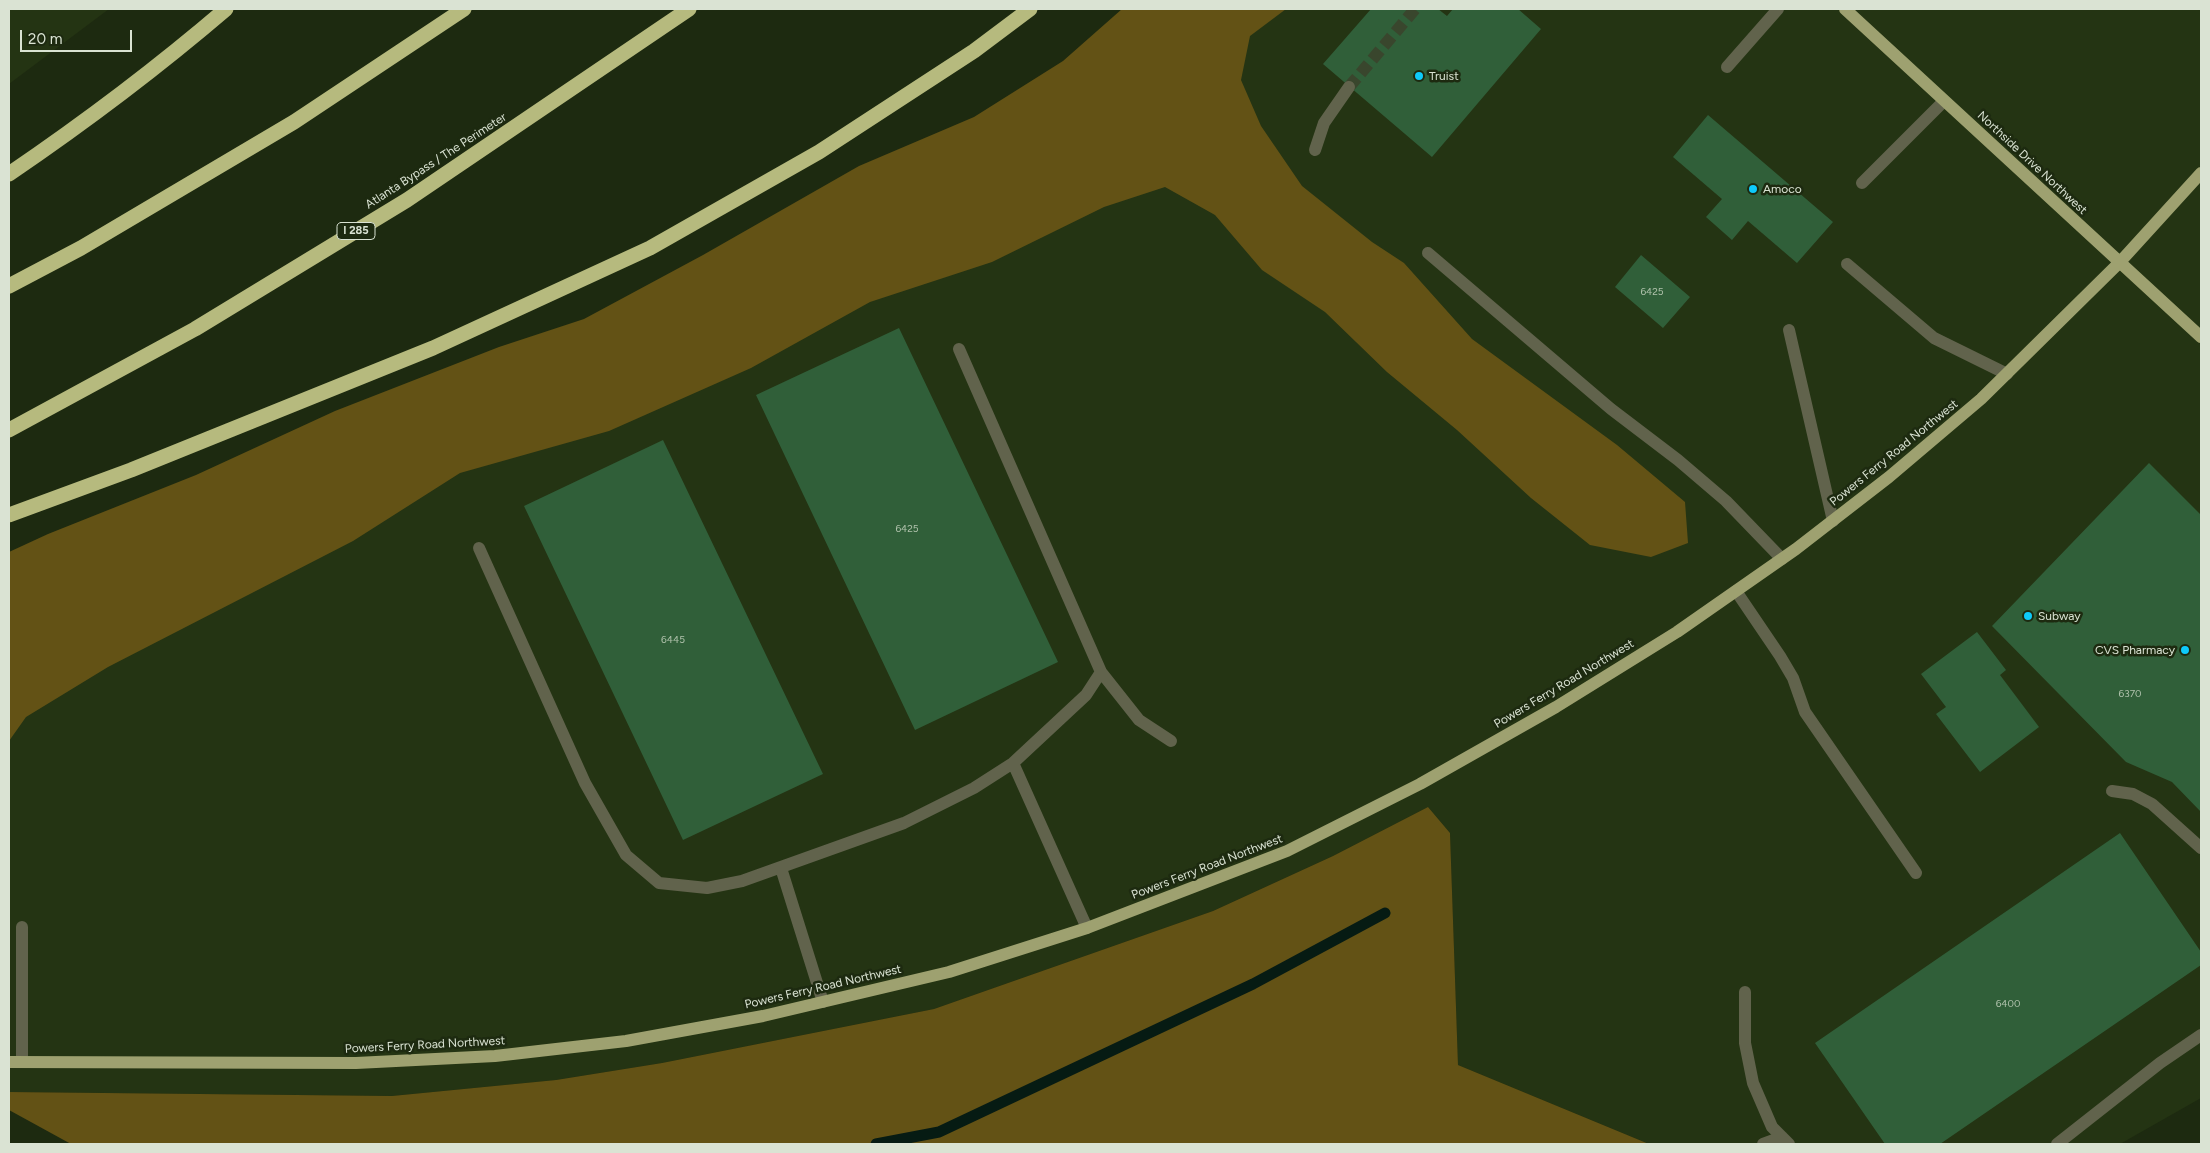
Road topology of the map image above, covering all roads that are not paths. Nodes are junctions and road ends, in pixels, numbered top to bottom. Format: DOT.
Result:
graph roads {
  1 [pos="226,9"];
  2 [pos="464,9"];
  3 [pos="689,9"];
  4 [pos="1030,9"];
  5 [pos="1778,9"];
  6 [pos="1845,9"];
  7 [pos="1727,67"];
  8 [pos="1349,87"];
  9 [pos="1944,101"];
  10 [pos="1315,150"];
  11 [pos="2201,173"];
  12 [pos="9,174"];
  13 [pos="1862,183"];
  14 [pos="1428,253"];
  15 [pos="2120,262"];
  16 [pos="1847,264"];
  17 [pos="9,286"];
  18 [pos="1789,330"];
  19 [pos="2201,337"];
  20 [pos="959,349"];
  21 [pos="2007,374"];
  22 [pos="9,430"];
  23 [pos="9,515"];
  24 [pos="1833,521"];
  25 [pos="479,548"];
  26 [pos="1782,559"];
  27 [pos="1736,591"];
  28 [pos="1101,672"];
  29 [pos="1171,741"];
  30 [pos="1013,764"];
  31 [pos="2112,791"];
  32 [pos="2201,848"];
  33 [pos="781,868"];
  34 [pos="1916,873"];
  35 [pos="22,927"];
  36 [pos="1087,928"];
  37 [pos="1745,992"];
  38 [pos="823,1002"];
  39 [pos="2201,1035"];
  40 [pos="15,1062"];
  41 [pos="1786,1140"];
  42 [pos="1763,1144"];
  43 [pos="2058,1144"];
  1 -- 12 [label="highway"];
  2 -- 17 [label="highway"];
  3 -- 22 [label="highway, Atlanta Bypass / The Perimeter / I 285"];
  4 -- 23 [label="highway"];
  5 -- 7 [label="lane"];
  6 -- 9 [label="main road, Northside Drive Northwest"];
  8 -- 10 [label="lane"];
  9 -- 13 [label="lane"];
  9 -- 15 [label="main road, Northside Drive Northwest"];
  11 -- 15 [label="main road, Powers Ferry Road Northwest"];
  14 -- 26 [label="lane"];
  15 -- 19 [label="main road, Northside Drive Northwest"];
  15 -- 21 [label="main road, Powers Ferry Road Northwest"];
  16 -- 21 [label="lane"];
  18 -- 24 [label="lane"];
  20 -- 28 [label="lane"];
  21 -- 24 [label="main road, Powers Ferry Road Northwest"];
  24 -- 26 [label="main road, Powers Ferry Road Northwest"];
  25 -- 33 [label="lane"];
  26 -- 27 [label="main road, Powers Ferry Road Northwest"];
  27 -- 34 [label="lane"];
  27 -- 36 [label="main road, Powers Ferry Road Northwest"];
  28 -- 29 [label="lane"];
  28 -- 30 [label="lane"];
  30 -- 33 [label="lane"];
  30 -- 36 [label="lane"];
  31 -- 32 [label="lane"];
  33 -- 38 [label="lane"];
  35 -- 40 [label="lane"];
  36 -- 38 [label="main road, Powers Ferry Road Northwest"];
  37 -- 41 [label="lane"];
  38 -- 40 [label="main road, Powers Ferry Road Northwest"];
  39 -- 43 [label="lane"];
  41 -- 42 [label="lane"];
}
